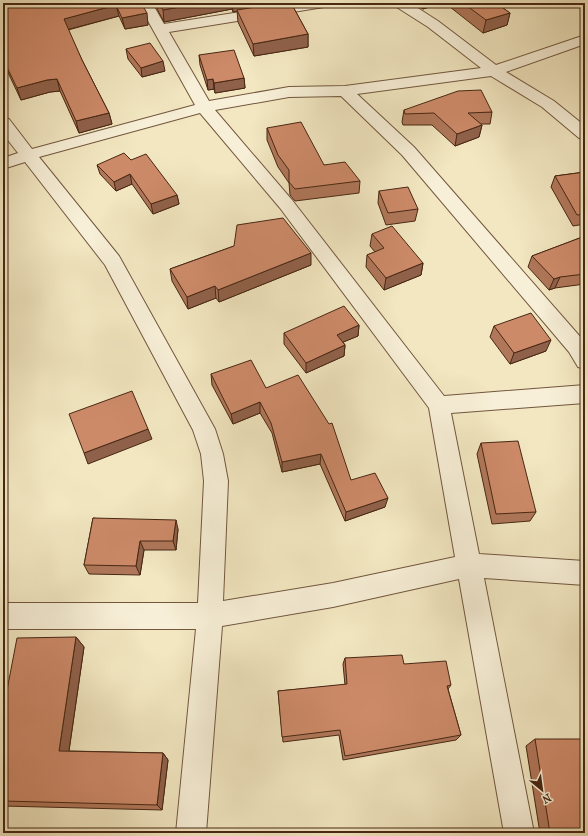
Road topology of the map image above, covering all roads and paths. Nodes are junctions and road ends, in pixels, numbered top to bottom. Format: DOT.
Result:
graph roads {
  1 [pos="145,3"];
  2 [pos="324,3"];
  3 [pos="400,3"];
  4 [pos="581,3"];
  5 [pos="585,5"];
  6 [pos="159,29"];
  7 [pos="585,39"];
  8 [pos="494,71"];
  9 [pos="345,91"];
  10 [pos="204,107"];
  11 [pos="3,123"];
  12 [pos="585,134"];
  13 [pos="28,155"];
  14 [pos="3,164"];
  15 [pos="585,361"];
  16 [pos="585,394"];
  17 [pos="439,405"];
  18 [pos="470,565"];
  19 [pos="585,574"];
  20 [pos="3,616"];
  21 [pos="210,616"];
  22 [pos="191,833"];
  23 [pos="519,833"];
  1 -- 6 [label="street"];
  2 -- 6 [label="street"];
  3 -- 8 [label="street"];
  4 -- 5 [label="street"];
  6 -- 10 [label="street"];
  7 -- 8 [label="street"];
  8 -- 9 [label="street"];
  8 -- 12 [label="street"];
  9 -- 10 [label="street"];
  9 -- 15 [label="street"];
  10 -- 13 [label="street"];
  10 -- 17 [label="street"];
  11 -- 13 [label="street"];
  13 -- 14 [label="street"];
  13 -- 21 [label="street"];
  16 -- 17 [label="street"];
  17 -- 18 [label="street"];
  18 -- 19 [label="street"];
  18 -- 21 [label="street"];
  18 -- 23 [label="street"];
  20 -- 21 [label="street"];
  21 -- 22 [label="street"];
}
